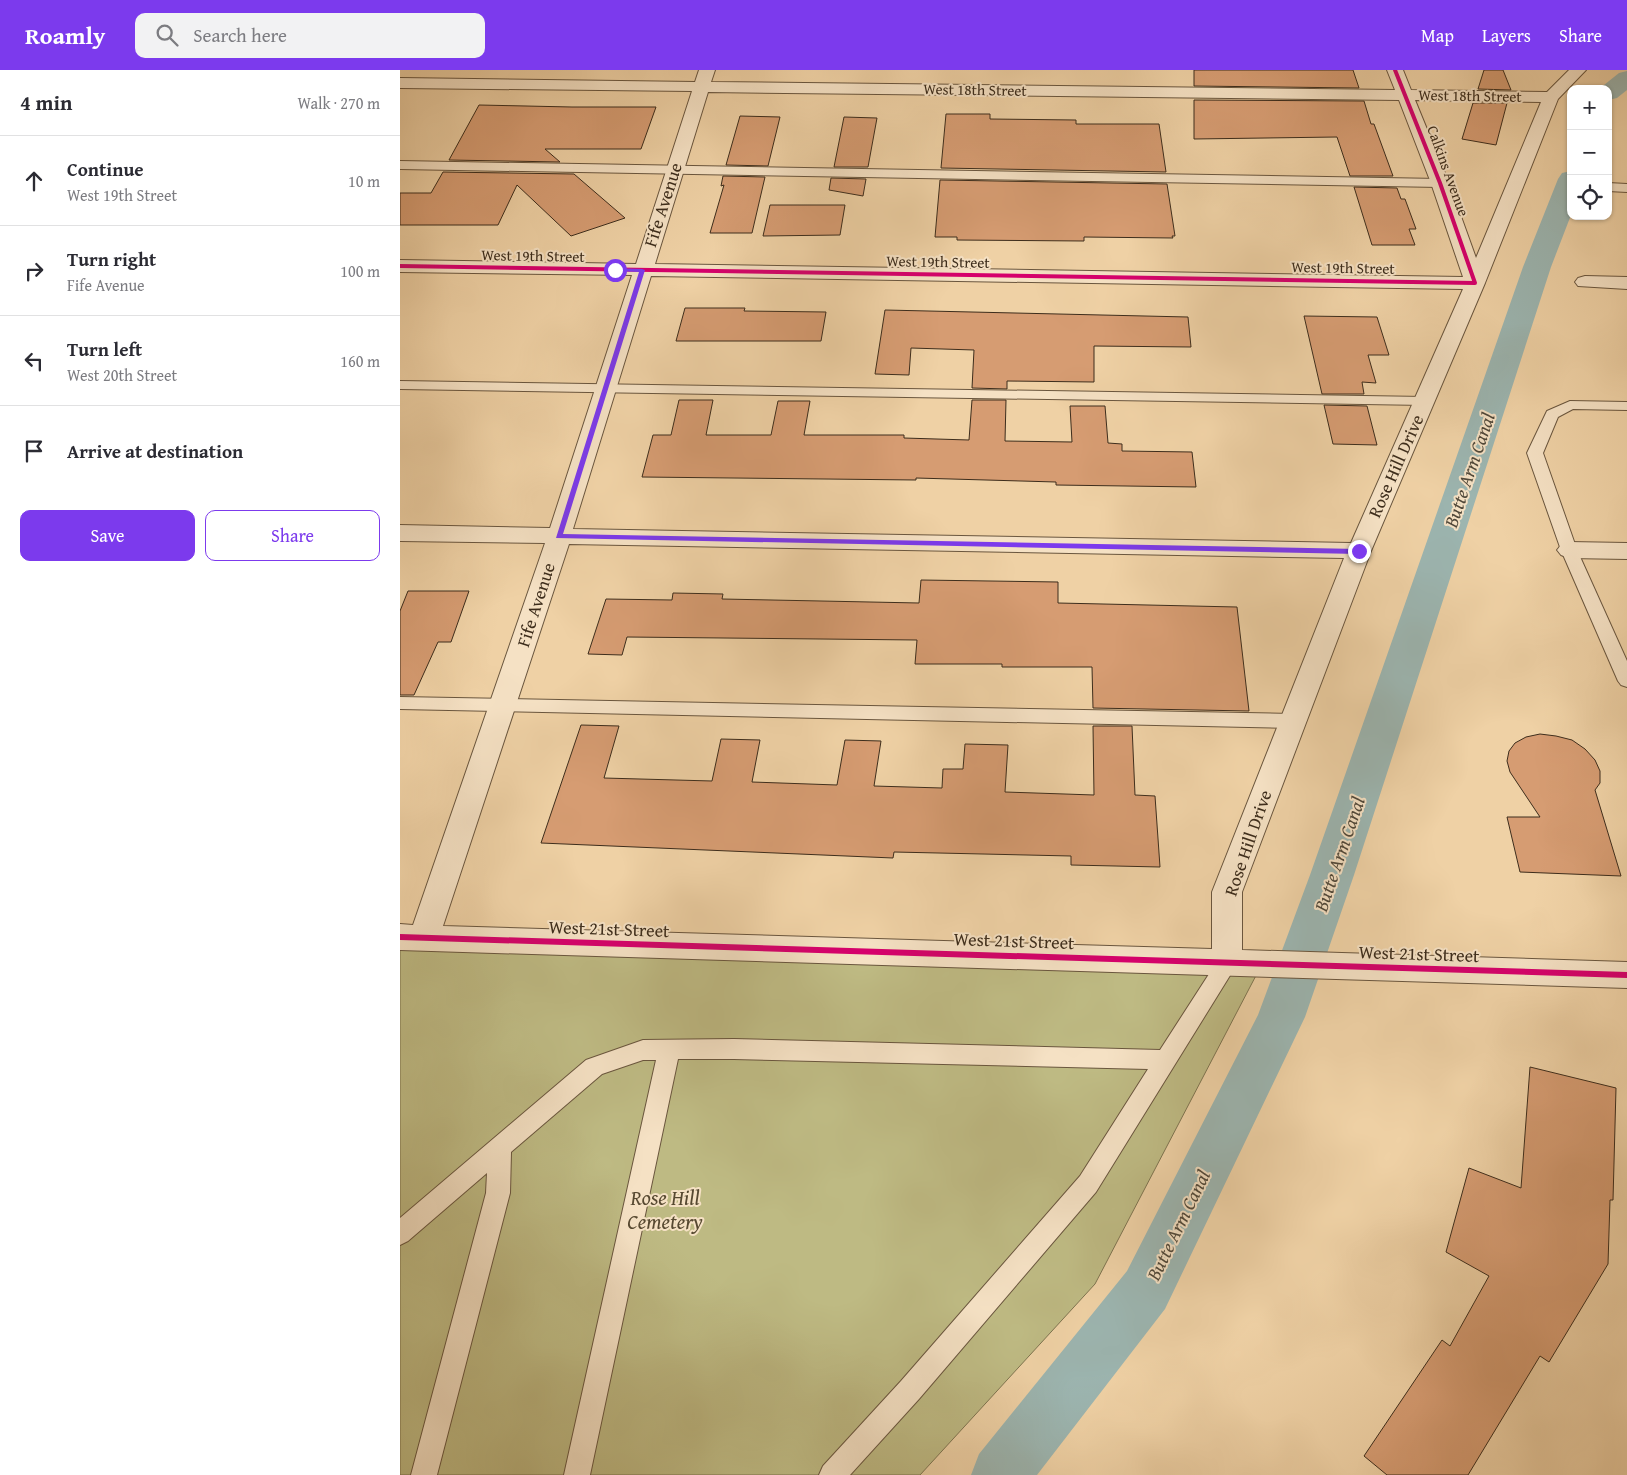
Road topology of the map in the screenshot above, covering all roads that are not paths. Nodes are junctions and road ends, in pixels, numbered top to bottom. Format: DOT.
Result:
graph roads {
  1 [pos="1395,70"];
  2 [pos="1578,70"];
  3 [pos="704,78"];
  4 [pos="400,83"];
  5 [pos="1406,95"];
  6 [pos="1551,97"];
  7 [pos="400,165"];
  8 [pos="674,170"];
  9 [pos="1440,183"];
  10 [pos="1612,188"];
  11 [pos="1627,188"];
  12 [pos="400,266"];
  13 [pos="642,270"];
  14 [pos="1475,282"];
  15 [pos="1585,282"];
  16 [pos="1627,283"];
  17 [pos="400,385"];
  18 [pos="605,389"];
  19 [pos="1425,402"];
  20 [pos="1627,406"];
  21 [pos="400,533"];
  22 [pos="559,537"];
  23 [pos="1569,550"];
  24 [pos="1359,551"];
  25 [pos="1627,551"];
  26 [pos="1627,681"];
  27 [pos="400,703"];
  28 [pos="503,705"];
  29 [pos="1292,721"];
  30 [pos="412,938"];
  31 [pos="1226,963"];
  32 [pos="1627,976"];
  33 [pos="669,1050"];
  34 [pos="1166,1060"];
  35 [pos="500,1148"];
  36 [pos="400,1232"];
  37 [pos="424,1475"];
  38 [pos="577,1475"];
  39 [pos="832,1475"];
  1 -- 5 [label="street, Calkins Avenue"];
  2 -- 6 [label="street, Rose Hill Drive"];
  3 -- 4 [label="street, West 18th Street"];
  3 -- 5 [label="street, West 18th Street"];
  3 -- 8 [label="street, Fife Avenue"];
  5 -- 6 [label="street, West 18th Street"];
  5 -- 9 [label="street, Calkins Avenue"];
  6 -- 14 [label="street, Rose Hill Drive"];
  7 -- 8 [label="lane"];
  8 -- 9 [label="lane"];
  8 -- 13 [label="street, Fife Avenue"];
  9 -- 14 [label="street, Calkins Avenue"];
  10 -- 11 [label="lane"];
  12 -- 13 [label="street, West 19th Street"];
  13 -- 14 [label="street, West 19th Street"];
  13 -- 18 [label="street, Fife Avenue"];
  14 -- 19 [label="street, Rose Hill Drive"];
  15 -- 16 [label="street"];
  17 -- 18 [label="lane"];
  18 -- 19 [label="lane"];
  18 -- 22 [label="street, Fife Avenue"];
  19 -- 24 [label="street, Rose Hill Drive"];
  20 -- 23 [label="lane"];
  21 -- 22 [label="street"];
  22 -- 24 [label="street"];
  22 -- 28 [label="street, Fife Avenue"];
  23 -- 25 [label="street"];
  23 -- 26 [label="lane"];
  24 -- 29 [label="street, Rose Hill Drive"];
  27 -- 28 [label="lane"];
  28 -- 29 [label="lane"];
  28 -- 30 [label="street, Fife Avenue"];
  29 -- 31 [label="street, Rose Hill Drive"];
  30 -- 31 [label="street, West 21st Street"];
  31 -- 32 [label="street, West 21st Street"];
  31 -- 34 [label="lane"];
  33 -- 34 [label="lane"];
  33 -- 35 [label="lane"];
  33 -- 38 [label="lane"];
  34 -- 39 [label="lane"];
  35 -- 36 [label="lane"];
  35 -- 37 [label="lane"];
}
